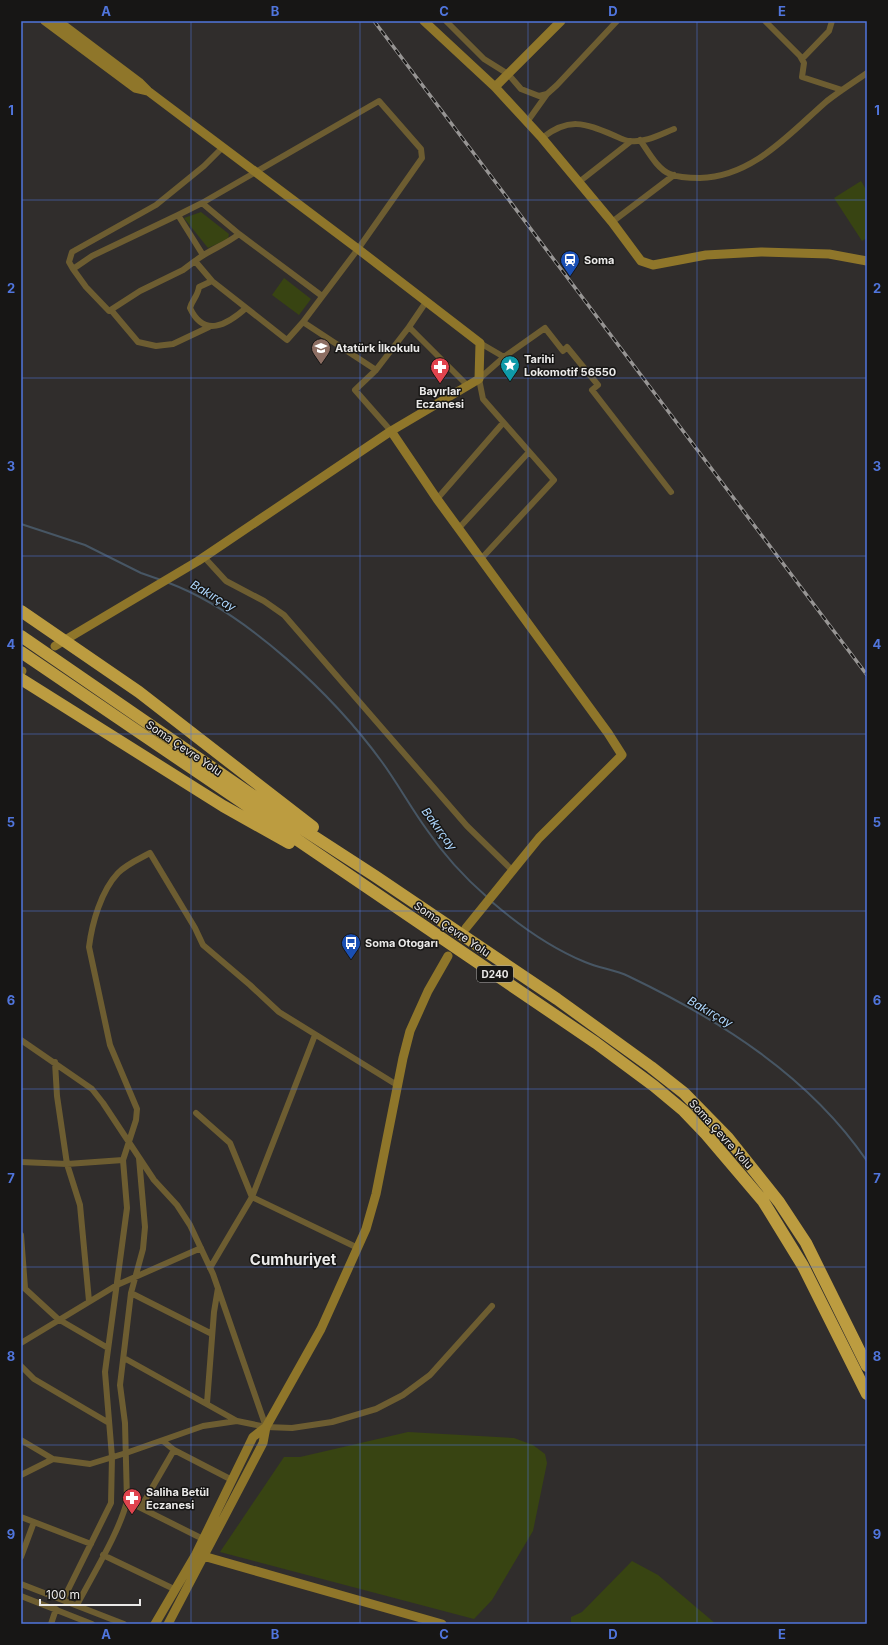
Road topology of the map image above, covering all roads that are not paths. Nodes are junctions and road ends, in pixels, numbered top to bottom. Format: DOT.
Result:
graph roads {
  1 [pos="45,21"];
  2 [pos="58,21"];
  3 [pos="424,21"];
  4 [pos="446,21"];
  5 [pos="561,21"];
  6 [pos="617,21"];
  7 [pos="765,21"];
  8 [pos="832,21"];
  9 [pos="802,59"];
  10 [pos="867,73"];
  11 [pos="508,74"];
  12 [pos="495,87"];
  13 [pos="842,90"];
  14 [pos="148,91"];
  15 [pos="547,94"];
  16 [pos="527,122"];
  17 [pos="674,128"];
  18 [pos="542,138"];
  19 [pos="640,140"];
  20 [pos="630,142"];
  21 [pos="222,148"];
  22 [pos="255,173"];
  23 [pos="674,175"];
  24 [pos="579,182"];
  25 [pos="202,203"];
  26 [pos="178,214"];
  27 [pos="612,222"];
  28 [pos="239,234"];
  29 [pos="358,249"];
  30 [pos="203,255"];
  31 [pos="195,261"];
  32 [pos="867,261"];
  33 [pos="73,269"];
  34 [pos="212,281"];
  35 [pos="322,296"];
  36 [pos="426,302"];
  37 [pos="246,308"];
  38 [pos="111,310"];
  39 [pos="303,322"];
  40 [pos="209,327"];
  41 [pos="409,327"];
  42 [pos="480,343"];
  43 [pos="504,357"];
  44 [pos="376,370"];
  45 [pos="479,379"];
  46 [pos="467,384"];
  47 [pos="503,423"];
  48 [pos="391,431"];
  49 [pos="529,452"];
  50 [pos="671,492"];
  51 [pos="437,499"];
  52 [pos="459,528"];
  53 [pos="201,559"];
  54 [pos="481,559"];
  55 [pos="21,611"];
  56 [pos="21,636"];
  57 [pos="59,643"];
  58 [pos="21,652"];
  59 [pos="21,674"];
  60 [pos="512,870"];
  61 [pos="375,876"];
  62 [pos="369,888"];
  63 [pos="469,924"];
  64 [pos="448,956"];
  65 [pos="315,1035"];
  66 [pos="21,1040"];
  67 [pos="55,1062"];
  68 [pos="398,1085"];
  69 [pos="196,1113"];
  70 [pos="129,1141"];
  71 [pos="139,1156"];
  72 [pos="123,1160"];
  73 [pos="21,1162"];
  74 [pos="67,1164"];
  75 [pos="252,1197"];
  76 [pos="21,1235"];
  77 [pos="201,1248"];
  78 [pos="358,1248"];
  79 [pos="210,1268"];
  80 [pos="136,1275"];
  81 [pos="117,1285"];
  82 [pos="23,1286"];
  83 [pos="218,1288"];
  84 [pos="131,1293"];
  85 [pos="89,1301"];
  86 [pos="492,1306"];
  87 [pos="58,1319"];
  88 [pos="212,1334"];
  89 [pos="21,1343"];
  90 [pos="108,1348"];
  91 [pos="124,1358"];
  92 [pos="21,1366"];
  93 [pos="867,1366"];
  94 [pos="867,1394"];
  95 [pos="206,1403"];
  96 [pos="237,1421"];
  97 [pos="109,1423"];
  98 [pos="266,1427"];
  99 [pos="21,1440"];
  100 [pos="163,1441"];
  101 [pos="174,1450"];
  102 [pos="126,1453"];
  103 [pos="112,1457"];
  104 [pos="54,1459"];
  105 [pos="21,1475"];
  106 [pos="232,1480"];
  107 [pos="128,1501"];
  108 [pos="141,1508"];
  109 [pos="21,1517"];
  110 [pos="34,1522"];
  111 [pos="203,1538"];
  112 [pos="91,1544"];
  113 [pos="103,1555"];
  114 [pos="200,1555"];
  115 [pos="21,1558"];
  116 [pos="21,1584"];
  117 [pos="174,1589"];
  118 [pos="21,1596"];
  119 [pos="63,1600"];
  120 [pos="77,1605"];
  121 [pos="56,1609"];
  122 [pos="51,1624"];
  123 [pos="92,1624"];
  124 [pos="124,1624"];
  125 [pos="155,1624"];
  126 [pos="168,1624"];
  127 [pos="442,1624"];
  1 -- 14 [label="main road"];
  2 -- 14 [label="main road"];
  3 -- 12 [label="main road"];
  4 -- 11 [label="street"];
  5 -- 11 [label="main road"];
  6 -- 15 [label="street"];
  7 -- 9 [label="street"];
  8 -- 9 [label="street"];
  9 -- 13 [label="street"];
  10 -- 13 [label="street"];
  11 -- 12 [label="main road"];
  11 -- 15 [label="street"];
  12 -- 16 [label="main road"];
  13 -- 23 [label="street"];
  14 -- 21 [label="main road"];
  15 -- 16 [label="street"];
  16 -- 18 [label="main road"];
  17 -- 19 [label="street"];
  18 -- 20 [label="street"];
  18 -- 24 [label="main road"];
  19 -- 20 [label="street"];
  19 -- 23 [label="street"];
  20 -- 24 [label="street"];
  21 -- 22 [label="main road"];
  21 -- 33 [label="street"];
  22 -- 25 [label="street"];
  22 -- 29 [label="main road"];
  22 -- 29 [label="street"];
  23 -- 27 [label="street"];
  24 -- 27 [label="main road"];
  25 -- 26 [label="street"];
  25 -- 28 [label="street"];
  26 -- 30 [label="street"];
  26 -- 33 [label="street"];
  27 -- 32 [label="main road"];
  28 -- 30 [label="street"];
  28 -- 35 [label="street"];
  29 -- 35 [label="street"];
  29 -- 36 [label="main road"];
  30 -- 31 [label="street"];
  31 -- 34 [label="street"];
  31 -- 38 [label="street"];
  33 -- 38 [label="street"];
  34 -- 37 [label="street"];
  34 -- 40 [label="street"];
  35 -- 39 [label="street"];
  36 -- 41 [label="street"];
  36 -- 42 [label="main road"];
  37 -- 39 [label="street"];
  37 -- 40 [label="street"];
  38 -- 40 [label="street"];
  39 -- 44 [label="street"];
  41 -- 44 [label="street"];
  41 -- 46 [label="street"];
  42 -- 43 [label="street"];
  42 -- 45 [label="main road"];
  43 -- 45 [label="street"];
  43 -- 50 [label="street"];
  44 -- 48 [label="street"];
  45 -- 46 [label="main road"];
  45 -- 47 [label="street"];
  46 -- 48 [label="main road"];
  47 -- 49 [label="street"];
  47 -- 51 [label="street"];
  48 -- 51 [label="main road"];
  48 -- 53 [label="main road"];
  49 -- 52 [label="street"];
  49 -- 54 [label="street"];
  51 -- 52 [label="main road"];
  52 -- 54 [label="main road"];
  53 -- 57 [label="main road"];
  53 -- 60 [label="street"];
  54 -- 60 [label="main road"];
  55 -- 57 [label="highway"];
  56 -- 61 [label="highway, Soma Çevre Yolu / D240"];
  57 -- 61 [label="highway"];
  58 -- 62 [label="highway, Soma Çevre Yolu / D240"];
  59 -- 62 [label="highway"];
  60 -- 63 [label="main road"];
  61 -- 93 [label="highway, Soma Çevre Yolu / D240"];
  62 -- 94 [label="highway, Soma Çevre Yolu / D240"];
  64 -- 68 [label="main road"];
  65 -- 68 [label="street"];
  65 -- 70 [label="street"];
  65 -- 75 [label="street"];
  66 -- 67 [label="street"];
  67 -- 70 [label="street"];
  67 -- 74 [label="street"];
  68 -- 78 [label="main road"];
  69 -- 75 [label="street"];
  70 -- 71 [label="street"];
  70 -- 72 [label="street"];
  71 -- 77 [label="street"];
  71 -- 80 [label="street"];
  72 -- 74 [label="street"];
  72 -- 81 [label="street"];
  73 -- 74 [label="street"];
  74 -- 85 [label="street"];
  75 -- 78 [label="street"];
  75 -- 79 [label="street"];
  76 -- 82 [label="street"];
  77 -- 79 [label="street"];
  77 -- 80 [label="street"];
  78 -- 98 [label="main road"];
  79 -- 83 [label="street"];
  80 -- 81 [label="street"];
  80 -- 84 [label="street"];
  81 -- 85 [label="street"];
  81 -- 90 [label="street"];
  82 -- 87 [label="street"];
  83 -- 88 [label="street"];
  83 -- 98 [label="street"];
  84 -- 88 [label="street"];
  84 -- 91 [label="street"];
  85 -- 87 [label="street"];
  86 -- 98 [label="street"];
  87 -- 89 [label="street"];
  87 -- 90 [label="street"];
  88 -- 95 [label="street"];
  90 -- 97 [label="street"];
  91 -- 95 [label="street"];
  91 -- 102 [label="street"];
  92 -- 97 [label="street"];
  95 -- 96 [label="street"];
  96 -- 98 [label="street"];
  96 -- 100 [label="street"];
  97 -- 103 [label="street"];
  98 -- 106 [label="main road"];
  98 -- 114 [label="main road"];
  99 -- 104 [label="street"];
  100 -- 101 [label="street"];
  100 -- 102 [label="street"];
  101 -- 106 [label="street"];
  101 -- 108 [label="street"];
  102 -- 103 [label="street"];
  102 -- 107 [label="street"];
  103 -- 104 [label="street"];
  103 -- 112 [label="street"];
  104 -- 105 [label="street"];
  106 -- 111 [label="main road"];
  107 -- 108 [label="street"];
  107 -- 113 [label="street"];
  108 -- 111 [label="street"];
  109 -- 110 [label="street"];
  110 -- 112 [label="street"];
  110 -- 115 [label="street"];
  111 -- 114 [label="main road"];
  112 -- 119 [label="street"];
  113 -- 117 [label="street"];
  113 -- 120 [label="street"];
  114 -- 117 [label="main road"];
  114 -- 126 [label="main road"];
  114 -- 127 [label="main road"];
  116 -- 119 [label="street"];
  117 -- 125 [label="main road"];
  118 -- 121 [label="street"];
  119 -- 120 [label="street"];
  120 -- 124 [label="street"];
  121 -- 122 [label="street"];
  121 -- 123 [label="street"];
}
